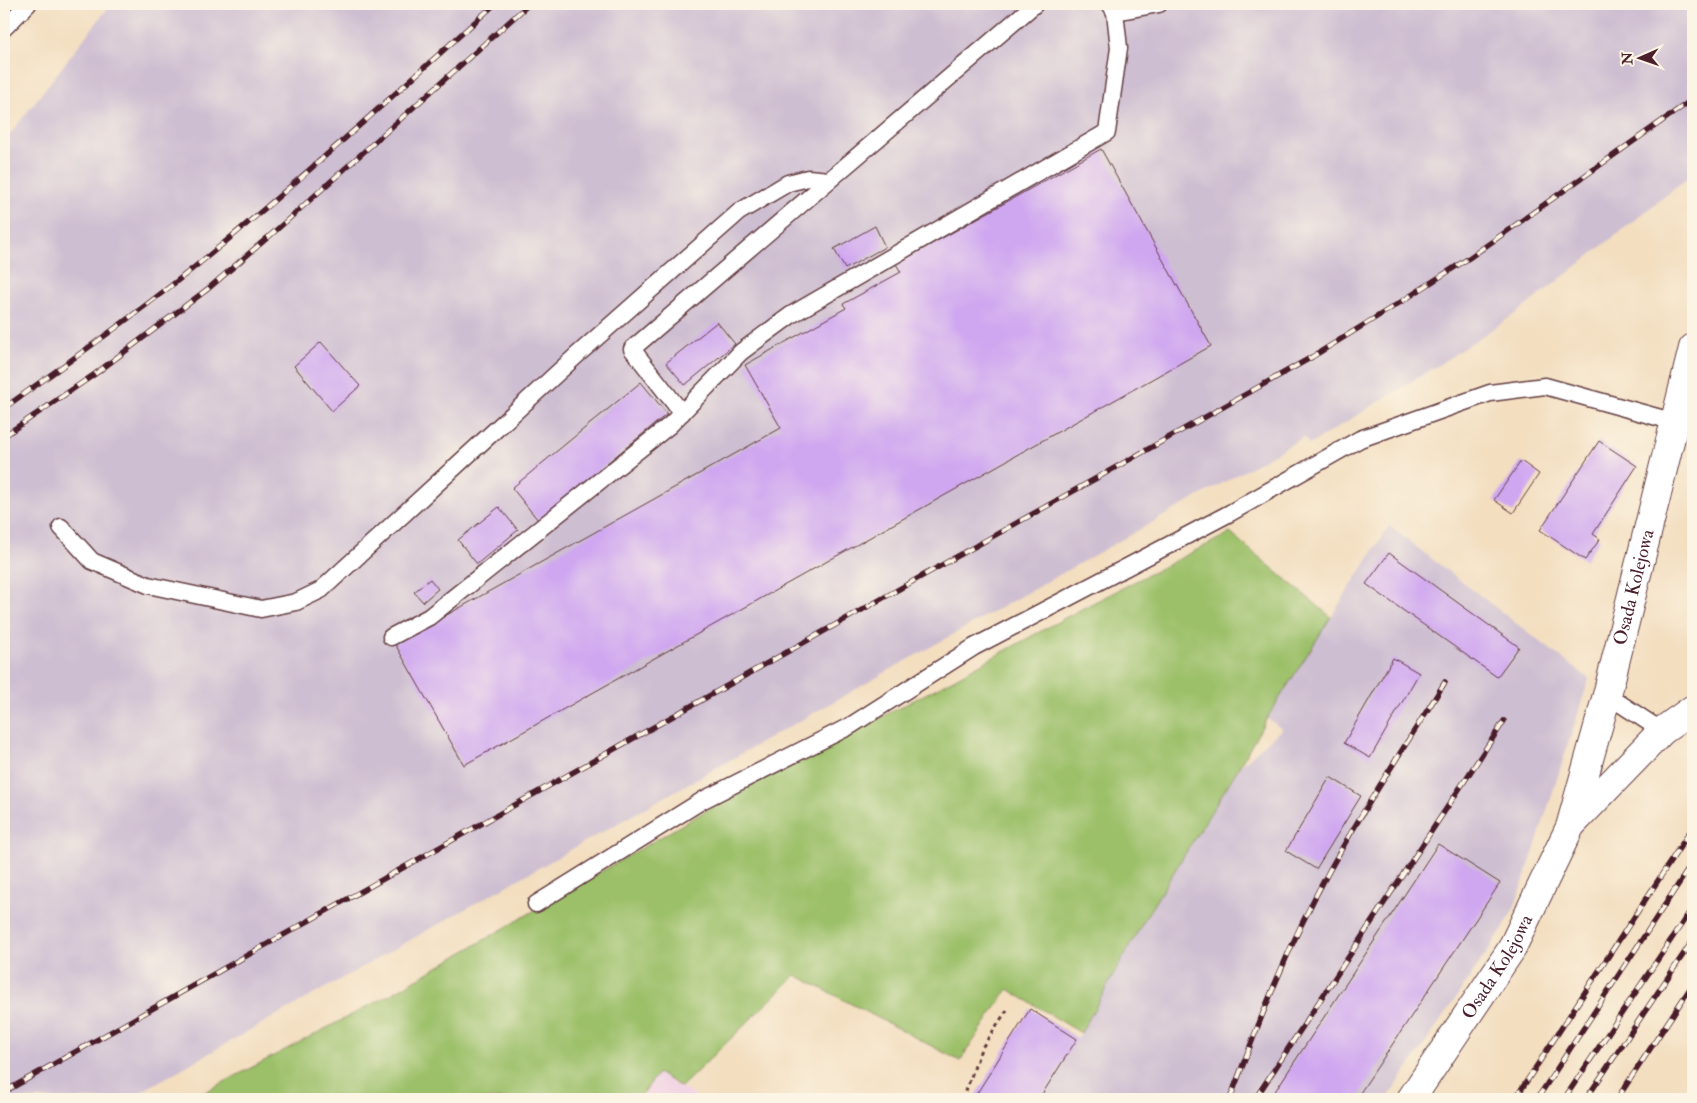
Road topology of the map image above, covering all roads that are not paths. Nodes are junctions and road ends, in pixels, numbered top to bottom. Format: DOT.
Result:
graph roads {
  1 [pos="28,4"];
  2 [pos="1035,4"];
  3 [pos="1159,4"];
  4 [pos="1112,8"];
  5 [pos="4,28"];
  6 [pos="829,180"];
  7 [pos="1693,348"];
  8 [pos="682,413"];
  9 [pos="1675,422"];
  10 [pos="61,527"];
  11 [pos="391,637"];
  12 [pos="1607,695"];
  13 [pos="1693,709"];
  14 [pos="1662,731"];
  15 [pos="1570,827"];
  16 [pos="536,904"];
  17 [pos="1411,1099"];
  1 -- 5 [label="lane"];
  2 -- 6 [label="lane"];
  3 -- 4 [label="lane"];
  4 -- 8 [label="lane"];
  6 -- 8 [label="lane"];
  6 -- 10 [label="lane"];
  7 -- 9 [label="street, Osada Kolejowa"];
  8 -- 11 [label="lane"];
  9 -- 12 [label="street, Osada Kolejowa"];
  9 -- 16 [label="lane"];
  12 -- 14 [label="lane"];
  12 -- 15 [label="street, Osada Kolejowa"];
  13 -- 14 [label="street, Osada Kolejowa"];
  14 -- 15 [label="street, Osada Kolejowa"];
  15 -- 17 [label="street, Osada Kolejowa"];
}
